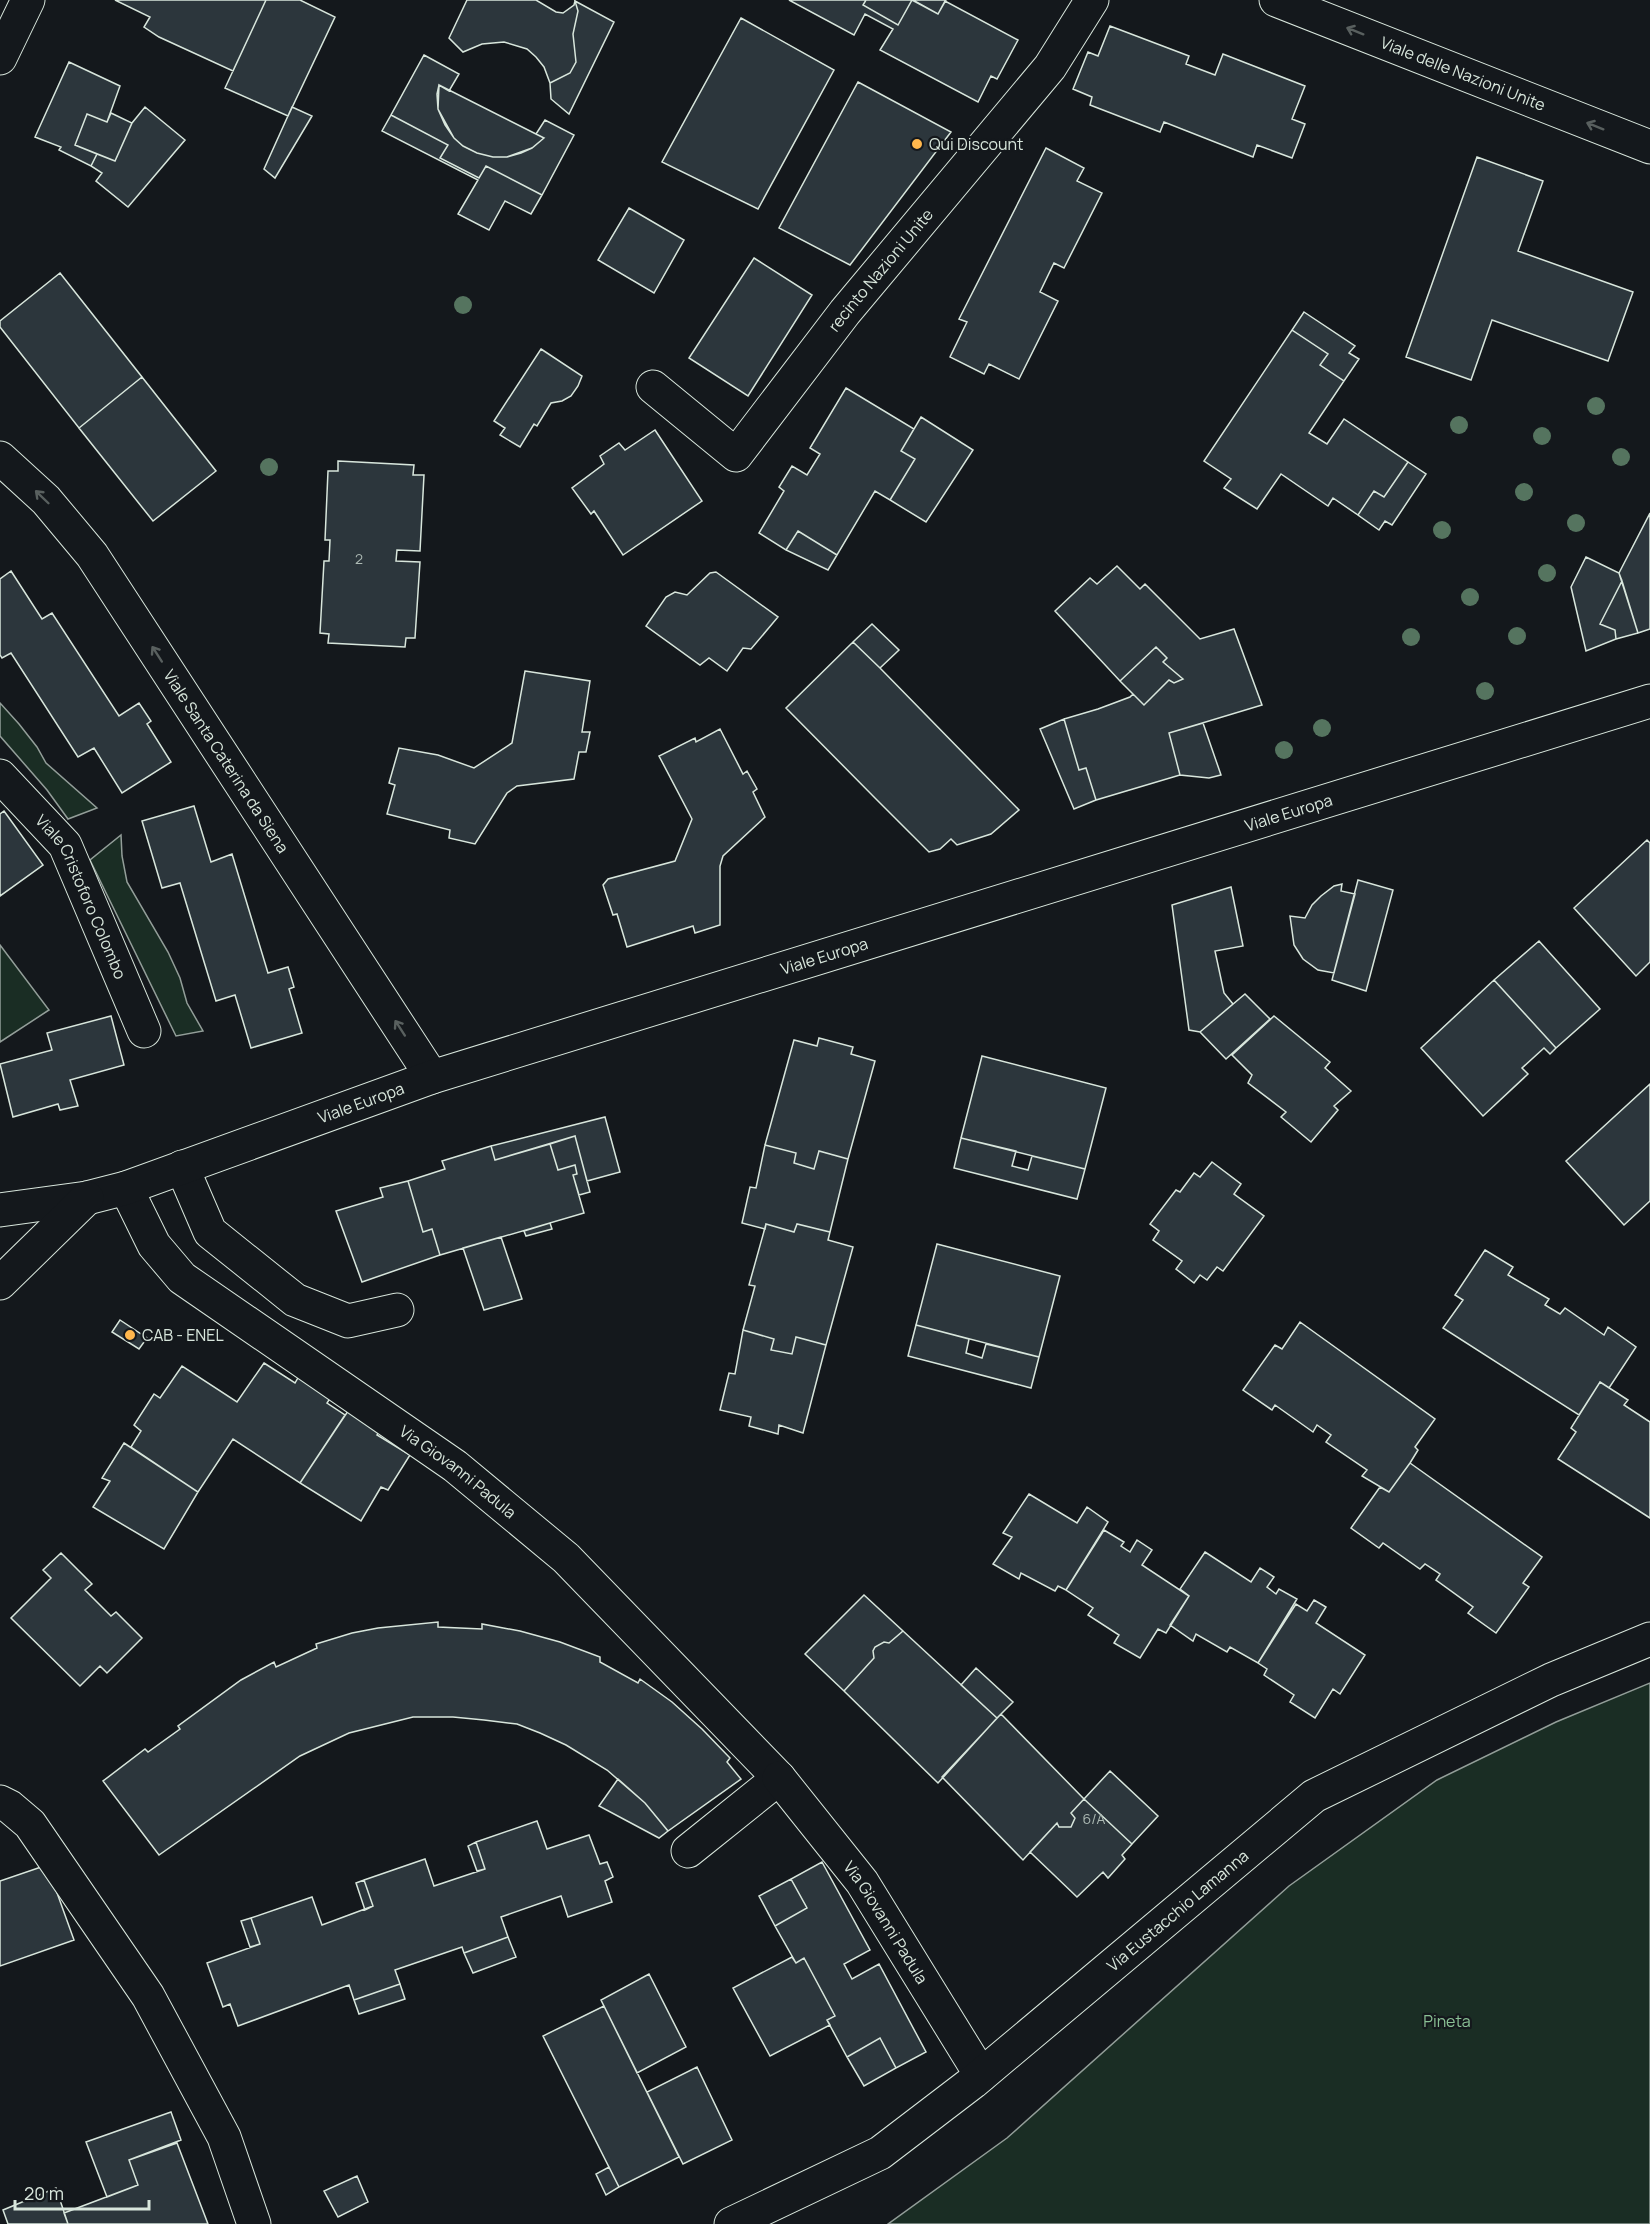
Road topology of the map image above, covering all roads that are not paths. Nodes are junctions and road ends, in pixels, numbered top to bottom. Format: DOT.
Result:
graph roads {
  1 [pos="28,0"];
  2 [pos="1092,0"];
  3 [pos="1276,0"];
  4 [pos="0,58"];
  5 [pos="1650,147"];
  6 [pos="653,387"];
  7 [pos="0,458"];
  8 [pos="1650,700"];
  9 [pos="0,776"];
  10 [pos="144,1031"];
  11 [pos="432,1077"];
  12 [pos="182,1167"];
  13 [pos="126,1188"];
  14 [pos="87,1198"];
  15 [pos="0,1210"];
  16 [pos="0,1282"];
  17 [pos="397,1310"];
  18 [pos="1650,1639"];
  19 [pos="779,1778"];
  20 [pos="0,1802"];
  21 [pos="688,1851"];
  22 [pos="981,2075"];
  23 [pos="254,2224"];
  24 [pos="731,2224"];
  1 -- 4 [label="street"];
  2 -- 6 [label="street, recinto Nazioni Unite"];
  5 -- 3 [label="street, Viale delle Nazioni Unite, one-way"];
  11 -- 7 [label="street, Viale Santa Caterina da Siena, one-way"];
  8 -- 11 [label="street, Viale Europa"];
  9 -- 10 [label="street, Viale Cristoforo Colombo"];
  11 -- 12 [label="street, Viale Europa"];
  12 -- 13 [label="street, Viale Europa"];
  12 -- 17 [label="street"];
  13 -- 14 [label="street, Viale Europa"];
  13 -- 19 [label="street, Via Giovanni Padula"];
  14 -- 15 [label="street, Viale Europa"];
  14 -- 16 [label="street"];
  18 -- 22 [label="street, Via Eustacchio Lamanna"];
  19 -- 21 [label="street"];
  19 -- 22 [label="street, Via Giovanni Padula"];
  20 -- 23 [label="street"];
  22 -- 24 [label="street, Via Eustacchio Lamanna"];
}
